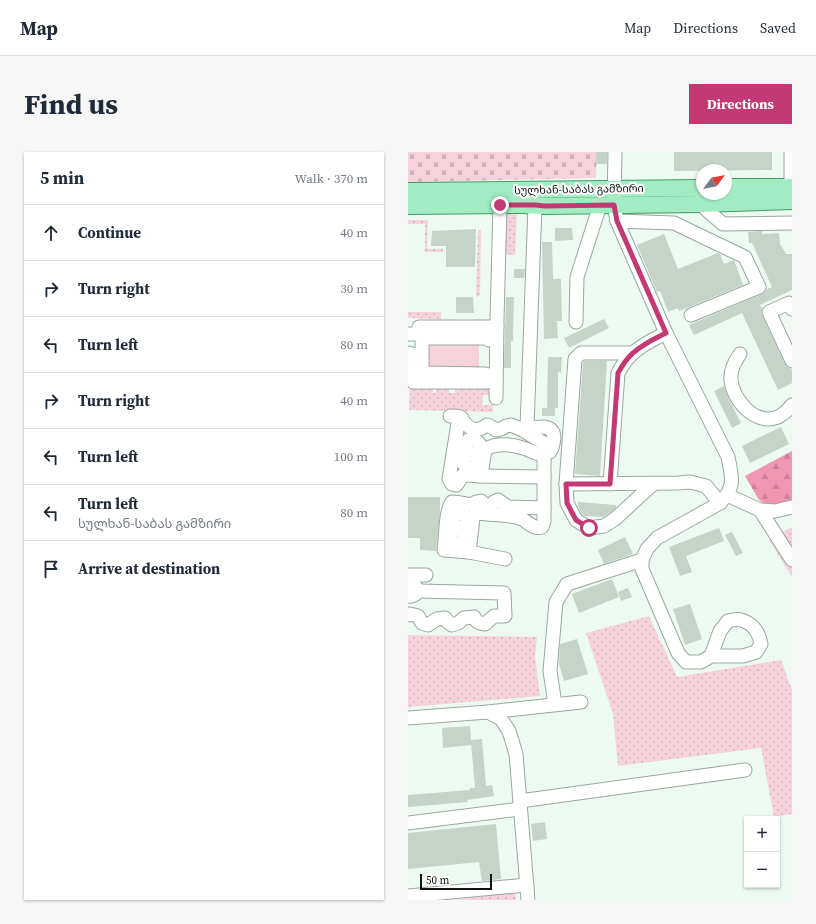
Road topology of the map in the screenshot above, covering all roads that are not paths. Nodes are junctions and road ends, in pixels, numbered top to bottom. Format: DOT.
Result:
graph roads {
  1 [pos="615,152"];
  2 [pos="791,152"];
  3 [pos="732,187"];
  4 [pos="696,188"];
  5 [pos="614,189"];
  6 [pos="408,191"];
  7 [pos="792,192"];
  8 [pos="700,204"];
  9 [pos="500,205"];
  10 [pos="535,205"];
  11 [pos="607,205"];
  12 [pos="408,206"];
  13 [pos="617,221"];
  14 [pos="792,223"];
  15 [pos="792,309"];
  16 [pos="691,315"];
  17 [pos="408,322"];
  18 [pos="576,322"];
  19 [pos="458,324"];
  20 [pos="497,324"];
  21 [pos="408,327"];
  22 [pos="666,333"];
  23 [pos="408,334"];
  24 [pos="422,338"];
  25 [pos="494,349"];
  26 [pos="633,353"];
  27 [pos="740,354"];
  28 [pos="792,361"];
  29 [pos="409,364"];
  30 [pos="489,377"];
  31 [pos="432,382"];
  32 [pos="496,398"];
  33 [pos="792,405"];
  34 [pos="523,428"];
  35 [pos="548,451"];
  36 [pos="472,454"];
  37 [pos="471,472"];
  38 [pos="544,477"];
  39 [pos="566,484"];
  40 [pos="610,484"];
  41 [pos="652,484"];
  42 [pos="724,499"];
  43 [pos="792,507"];
  44 [pos="544,508"];
  45 [pos="471,510"];
  46 [pos="760,510"];
  47 [pos="459,528"];
  48 [pos="461,549"];
  49 [pos="505,559"];
  50 [pos="642,560"];
  51 [pos="792,560"];
  52 [pos="408,575"];
  53 [pos="426,575"];
  54 [pos="411,591"];
  55 [pos="408,611"];
  56 [pos="711,656"];
  57 [pos="581,702"];
  58 [pos="555,704"];
  59 [pos="488,712"];
  60 [pos="408,718"];
  61 [pos="745,770"];
  62 [pos="520,805"];
  63 [pos="408,823"];
  64 [pos="526,885"];
  65 [pos="408,896"];
  66 [pos="528,900"];
  1 -- 5 [label="street"];
  2 -- 7 [label="street"];
  3 -- 7 [label="main road"];
  4 -- 5 [label="main road, სულხან-საბას გამზირი"];
  5 -- 6 [label="main road, სულხან-საბას გამზირი"];
  5 -- 11 [label="street"];
  7 -- 8 [label="main road, სულხან-საბას გამზირი"];
  8 -- 11 [label="main road, სულხან-საბას გამზირი"];
  8 -- 14 [label="street"];
  9 -- 10 [label="main road, სულხან-საბას გამზირი"];
  9 -- 12 [label="main road, სულხან-საბას გამზირი"];
  9 -- 20 [label="street"];
  10 -- 11 [label="main road, სულხან-საბას გამზირი"];
  10 -- 34 [label="street"];
  11 -- 13 [label="street"];
  11 -- 18 [label="street"];
  13 -- 16 [label="street"];
  13 -- 22 [label="street"];
  15 -- 28 [label="street"];
  17 -- 19 [label="street"];
  19 -- 20 [label="street"];
  19 -- 21 [label="street"];
  20 -- 25 [label="street"];
  22 -- 26 [label="street"];
  22 -- 42 [label="street"];
  23 -- 24 [label="street"];
  24 -- 25 [label="street"];
  24 -- 31 [label="street"];
  25 -- 30 [label="street"];
  25 -- 32 [label="street"];
  26 -- 39 [label="street"];
  26 -- 40 [label="street"];
  27 -- 33 [label="street"];
  29 -- 31 [label="street"];
  30 -- 31 [label="street"];
  30 -- 31 [label="street"];
  34 -- 35 [label="street"];
  34 -- 37 [label="street"];
  35 -- 37 [label="street"];
  35 -- 38 [label="street"];
  36 -- 37 [label="street"];
  37 -- 38 [label="street"];
  38 -- 44 [label="street"];
  39 -- 40 [label="street"];
  39 -- 41 [label="street"];
  40 -- 41 [label="street"];
  41 -- 42 [label="street"];
  42 -- 46 [label="street"];
  42 -- 50 [label="street"];
  43 -- 46 [label="street"];
  44 -- 45 [label="street"];
  44 -- 45 [label="street"];
  45 -- 48 [label="street"];
  45 -- 48 [label="street"];
  46 -- 51 [label="street"];
  47 -- 48 [label="street"];
  48 -- 49 [label="street"];
  50 -- 56 [label="street"];
  50 -- 58 [label="street"];
  52 -- 53 [label="street"];
  54 -- 55 [label="street"];
  57 -- 58 [label="street"];
  58 -- 59 [label="street"];
  59 -- 60 [label="street"];
  59 -- 62 [label="street"];
  61 -- 62 [label="street"];
  62 -- 63 [label="street"];
  62 -- 64 [label="street"];
  64 -- 65 [label="street"];
  64 -- 66 [label="street"];
}
